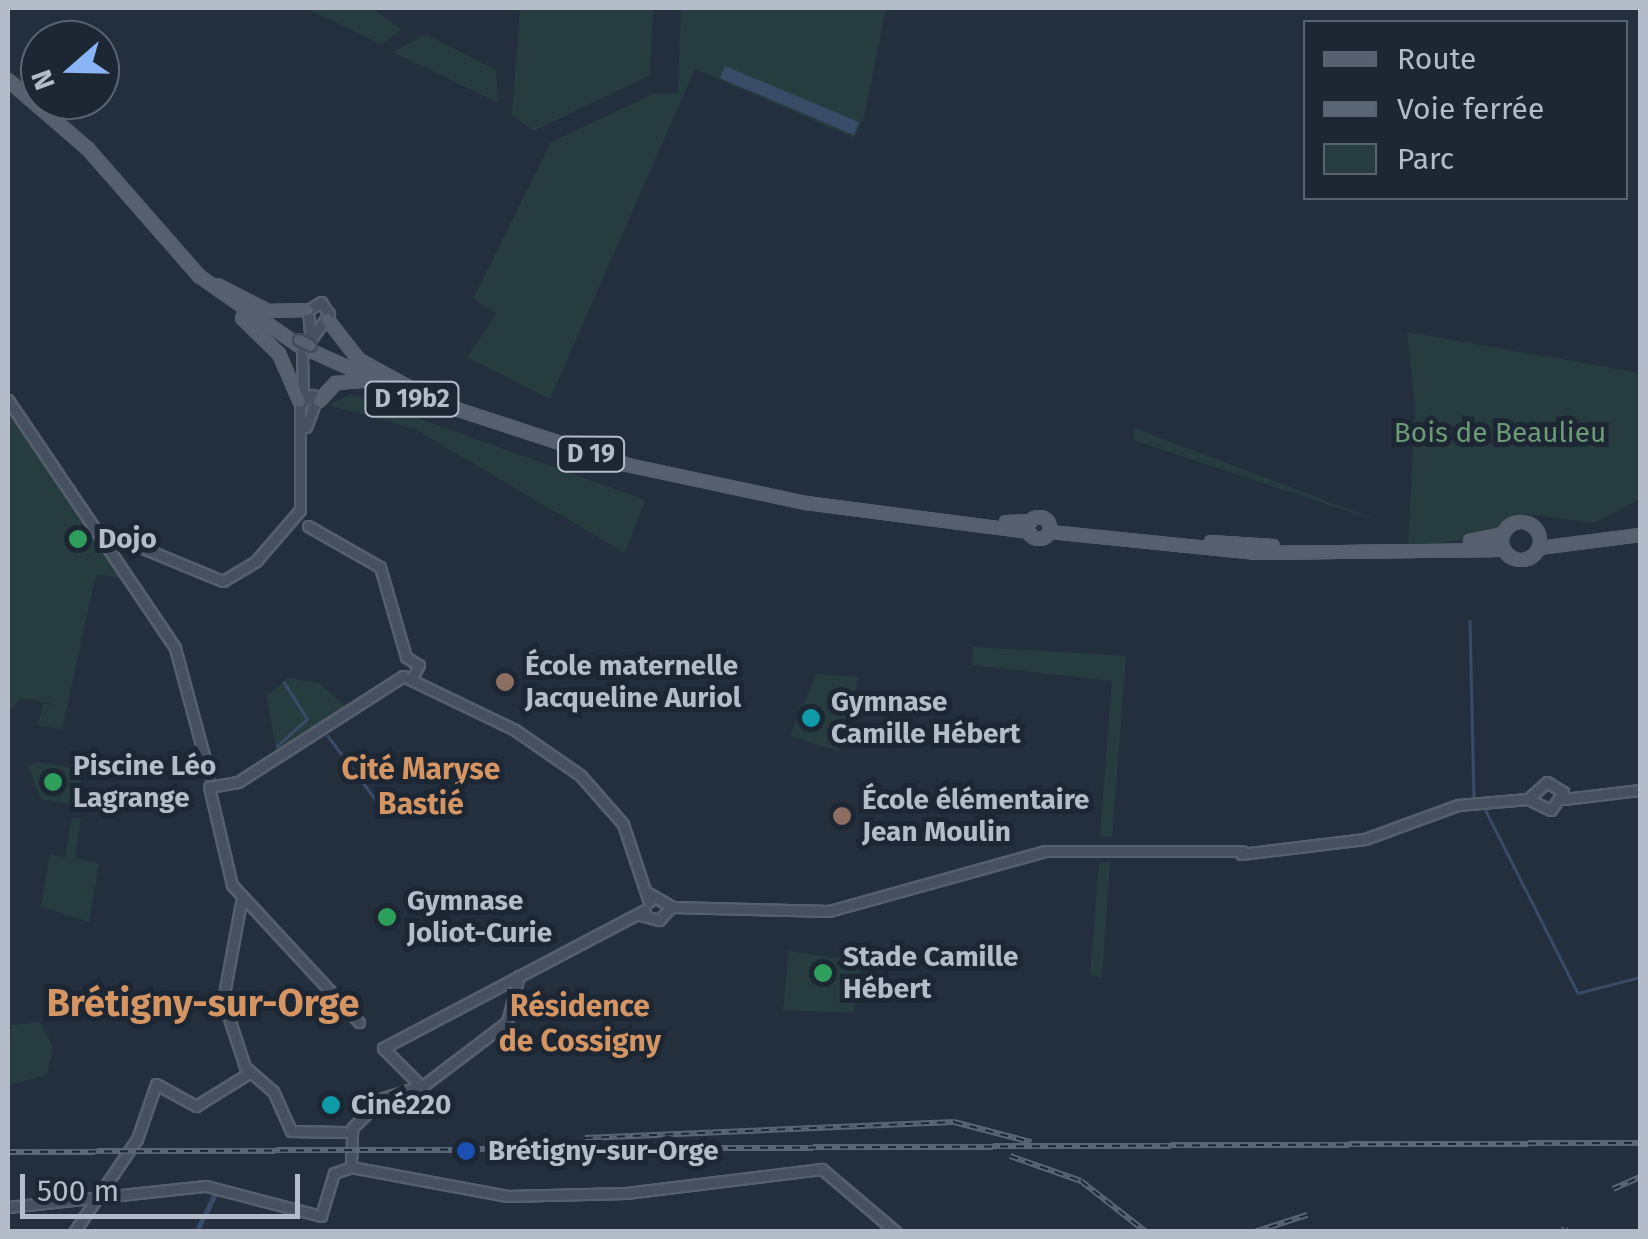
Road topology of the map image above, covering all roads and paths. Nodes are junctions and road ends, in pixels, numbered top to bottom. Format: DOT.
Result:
graph roads {
  1 [pos="8,77"];
  2 [pos="61,120"];
  3 [pos="199,276"];
  4 [pos="217,285"];
  5 [pos="316,318"];
  6 [pos="304,345"];
  7 [pos="421,394"];
  8 [pos="8,403"];
  9 [pos="308,404"];
  10 [pos="514,430"];
  11 [pos="300,510"];
  12 [pos="308,526"];
  13 [pos="1029,527"];
  14 [pos="1050,528"];
  15 [pos="290,530"];
  16 [pos="1640,532"];
  17 [pos="1503,534"];
  18 [pos="1539,534"];
  19 [pos="116,546"];
  20 [pos="1538,548"];
  21 [pos="1504,550"];
  22 [pos="406,658"];
  23 [pos="413,677"];
  24 [pos="210,780"];
  25 [pos="1640,790"];
  26 [pos="1567,795"];
  27 [pos="1534,798"];
  28 [pos="238,901"];
  29 [pos="647,906"];
  30 [pos="668,908"];
  31 [pos="519,976"];
  32 [pos="359,1022"];
  33 [pos="249,1073"];
  34 [pos="420,1086"];
  35 [pos="344,1131"];
  36 [pos="347,1166"];
  37 [pos="95,1195"];
  38 [pos="8,1207"];
  39 [pos="74,1232"];
  40 [pos="896,1232"];
  1 -- 3 [label="main road, D 19"];
  2 -- 4 [label="main road, D 19"];
  3 -- 6 [label="main road, D 19"];
  3 -- 9 [label="main road"];
  4 -- 5 [label="main road"];
  4 -- 6 [label="main road, D 19"];
  5 -- 7 [label="main road"];
  5 -- 9 [label="street"];
  6 -- 7 [label="main road, D 19"];
  6 -- 10 [label="main road, D 19"];
  7 -- 13 [label="main road, D 19"];
  8 -- 19 [label="street"];
  9 -- 10 [label="main road, D 19b2"];
  9 -- 11 [label="street"];
  10 -- 13 [label="main road, D 19"];
  11 -- 12 [label="street"];
  11 -- 15 [label="street"];
  12 -- 15 [label="street"];
  12 -- 22 [label="street"];
  13 -- 14 [label="main road"];
  13 -- 14 [label="main road"];
  14 -- 17 [label="main road"];
  14 -- 21 [label="main road"];
  15 -- 19 [label="street"];
  16 -- 18 [label="main road"];
  16 -- 20 [label="main road"];
  17 -- 18 [label="main road"];
  17 -- 21 [label="main road"];
  18 -- 20 [label="main road"];
  19 -- 24 [label="street"];
  20 -- 21 [label="main road"];
  22 -- 23 [label="street"];
  22 -- 23 [label="street"];
  23 -- 24 [label="street"];
  23 -- 29 [label="street"];
  24 -- 28 [label="street"];
  25 -- 26 [label="street"];
  26 -- 27 [label="street"];
  26 -- 27 [label="street"];
  27 -- 30 [label="street"];
  28 -- 32 [label="street"];
  28 -- 33 [label="street"];
  29 -- 30 [label="street"];
  29 -- 30 [label="street"];
  29 -- 31 [label="street"];
  31 -- 34 [label="street"];
  31 -- 34 [label="street"];
  33 -- 35 [label="street"];
  33 -- 37 [label="street"];
  34 -- 35 [label="street"];
  35 -- 36 [label="street"];
  36 -- 37 [label="street"];
  36 -- 40 [label="street"];
  37 -- 38 [label="street"];
  37 -- 39 [label="street"];
}
